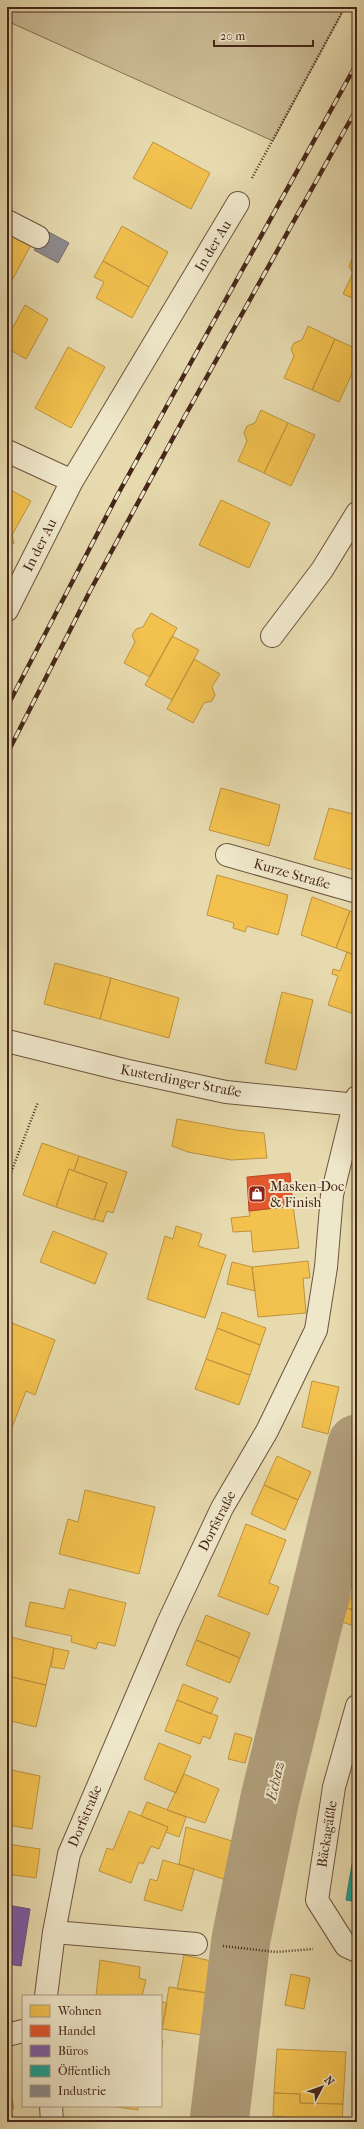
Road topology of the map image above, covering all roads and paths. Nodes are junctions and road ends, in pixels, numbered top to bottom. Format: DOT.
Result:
graph roads {
  1 [pos="346,7"];
  2 [pos="238,203"];
  3 [pos="7,221"];
  4 [pos="38,237"];
  5 [pos="7,450"];
  6 [pos="72,480"];
  7 [pos="357,513"];
  8 [pos="7,610"];
  9 [pos="272,636"];
  10 [pos="227,855"];
  11 [pos="357,892"];
  12 [pos="7,1041"];
  13 [pos="38,1102"];
  14 [pos="356,1102"];
  15 [pos="7,1183"];
  16 [pos="357,1706"];
  17 [pos="54,1932"];
  18 [pos="196,1944"];
  19 [pos="352,1948"];
  20 [pos="46,1995"];
  21 [pos="22,2031"];
  22 [pos="7,2035"];
  23 [pos="51,2107"];
  24 [pos="52,2122"];
  1 -- 2 [label="path"];
  2 -- 6 [label="street, In der Au"];
  3 -- 4 [label="street"];
  5 -- 6 [label="street"];
  6 -- 8 [label="street, In der Au"];
  7 -- 9 [label="street"];
  10 -- 11 [label="street, Kurze Straße"];
  12 -- 14 [label="street, Kusterdinger Straße"];
  13 -- 15 [label="path"];
  14 -- 17 [label="street, Dorfstraße"];
  16 -- 19 [label="street, Bäckagäßle"];
  17 -- 18 [label="street"];
  17 -- 20 [label="street, Dorfstraße"];
  18 -- 19 [label="path"];
  21 -- 22 [label="street"];
  23 -- 24 [label="street"];
}
